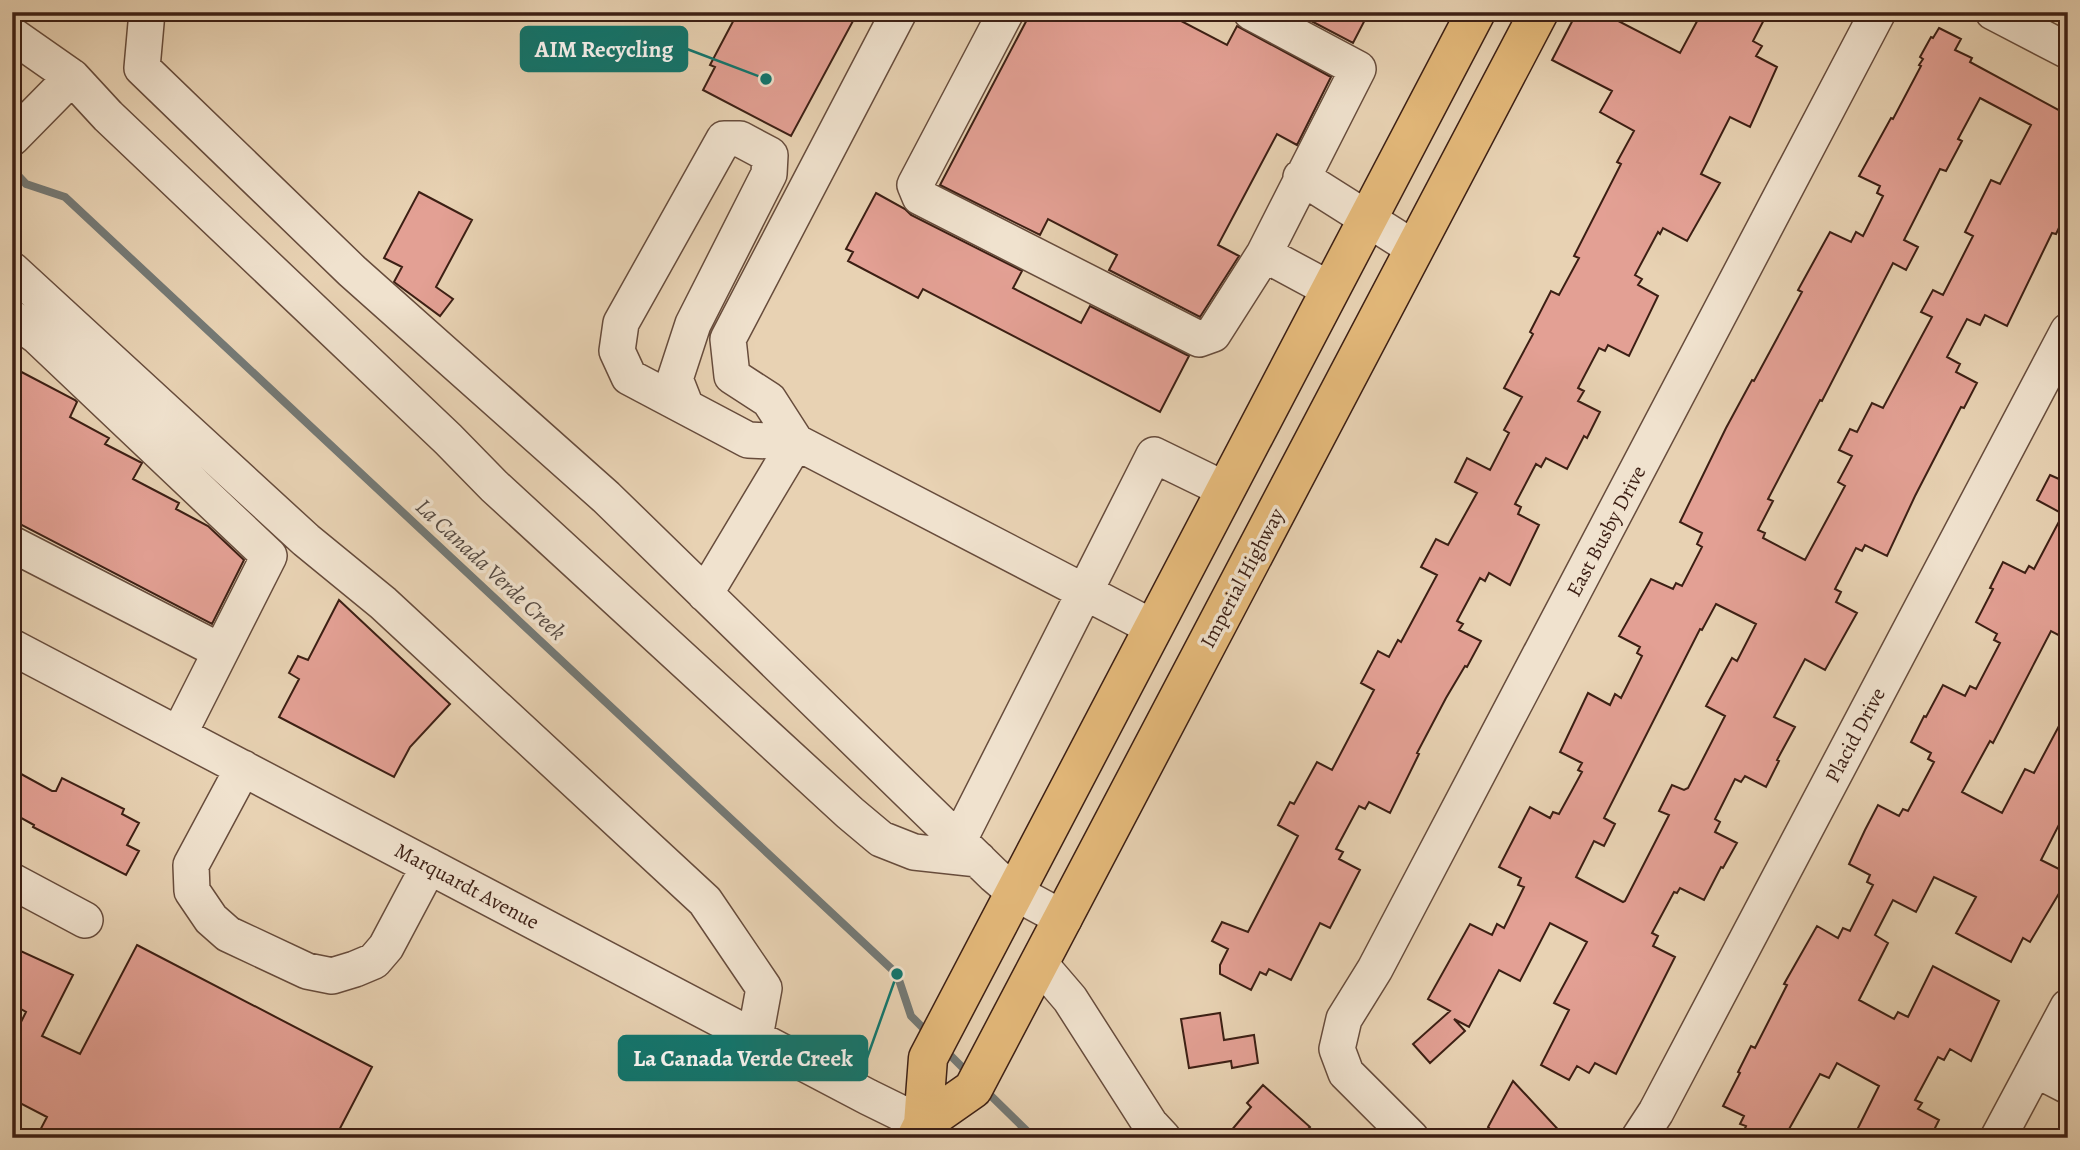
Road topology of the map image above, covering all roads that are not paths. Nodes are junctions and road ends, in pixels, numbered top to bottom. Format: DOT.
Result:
graph roads {
  1 [pos="147,12"];
  2 [pos="899,12"];
  3 [pos="1006,12"];
  4 [pos="1251,12"];
  5 [pos="1539,12"];
  6 [pos="1878,12"];
  7 [pos="1993,12"];
  8 [pos="1475,13"];
  9 [pos="12,35"];
  10 [pos="2068,51"];
  11 [pos="72,77"];
  12 [pos="12,138"];
  13 [pos="1301,177"];
  14 [pos="1368,219"];
  15 [pos="737,237"];
  16 [pos="1415,249"];
  17 [pos="1264,254"];
  18 [pos="771,256"];
  19 [pos="12,270"];
  20 [pos="1331,290"];
  21 [pos="12,318"];
  22 [pos="2068,331"];
  23 [pos="686,407"];
  24 [pos="796,442"];
  25 [pos="1226,490"];
  26 [pos="12,544"];
  27 [pos="1087,592"];
  28 [pos="705,594"];
  29 [pos="1154,628"];
  30 [pos="12,647"];
  31 [pos="220,651"];
  32 [pos="178,734"];
  33 [pos="243,768"];
  34 [pos="969,849"];
  35 [pos="429,866"];
  36 [pos="12,881"];
  37 [pos="1014,892"];
  38 [pos="1064,919"];
  39 [pos="85,920"];
  40 [pos="1032,978"];
  41 [pos="2068,1007"];
  42 [pos="755,1037"];
  43 [pos="2035,1069"];
  44 [pos="2068,1086"];
  45 [pos="927,1124"];
  46 [pos="1163,1138"];
  47 [pos="1411,1138"];
  48 [pos="1639,1138"];
  49 [pos="1998,1138"];
  1 -- 28 [label="street"];
  2 -- 18 [label="street"];
  3 -- 17 [label="street"];
  4 -- 13 [label="street"];
  5 -- 16 [label="main road, Imperial Highway"];
  6 -- 47 [label="street, East Busby Drive"];
  7 -- 10 [label="street"];
  8 -- 14 [label="main road"];
  9 -- 11 [label="street"];
  11 -- 12 [label="street"];
  11 -- 34 [label="street"];
  13 -- 14 [label="street"];
  13 -- 17 [label="street"];
  14 -- 16 [label="street"];
  14 -- 20 [label="main road"];
  15 -- 18 [label="street"];
  15 -- 23 [label="street"];
  15 -- 23 [label="street"];
  16 -- 38 [label="main road, Imperial Highway"];
  17 -- 20 [label="street"];
  18 -- 24 [label="street"];
  19 -- 42 [label="street"];
  20 -- 25 [label="main road"];
  21 -- 31 [label="street"];
  22 -- 48 [label="street, Placid Drive"];
  23 -- 24 [label="street"];
  24 -- 27 [label="street"];
  24 -- 28 [label="street"];
  25 -- 27 [label="street"];
  25 -- 29 [label="main road"];
  26 -- 31 [label="street"];
  27 -- 29 [label="street"];
  27 -- 34 [label="street"];
  28 -- 34 [label="street"];
  29 -- 37 [label="main road"];
  30 -- 32 [label="street, Marquardt Avenue"];
  31 -- 32 [label="street"];
  32 -- 33 [label="street, Marquardt Avenue"];
  33 -- 35 [label="street, Marquardt Avenue"];
  33 -- 35 [label="street"];
  34 -- 37 [label="street"];
  35 -- 42 [label="street, Marquardt Avenue"];
  36 -- 39 [label="street"];
  37 -- 38 [label="street"];
  37 -- 45 [label="main road"];
  38 -- 40 [label="main road, Imperial Highway"];
  40 -- 45 [label="main road, Imperial Highway"];
  40 -- 46 [label="street"];
  41 -- 43 [label="street"];
  42 -- 45 [label="street, Marquardt Avenue"];
  43 -- 44 [label="street"];
  43 -- 49 [label="street"];
}
